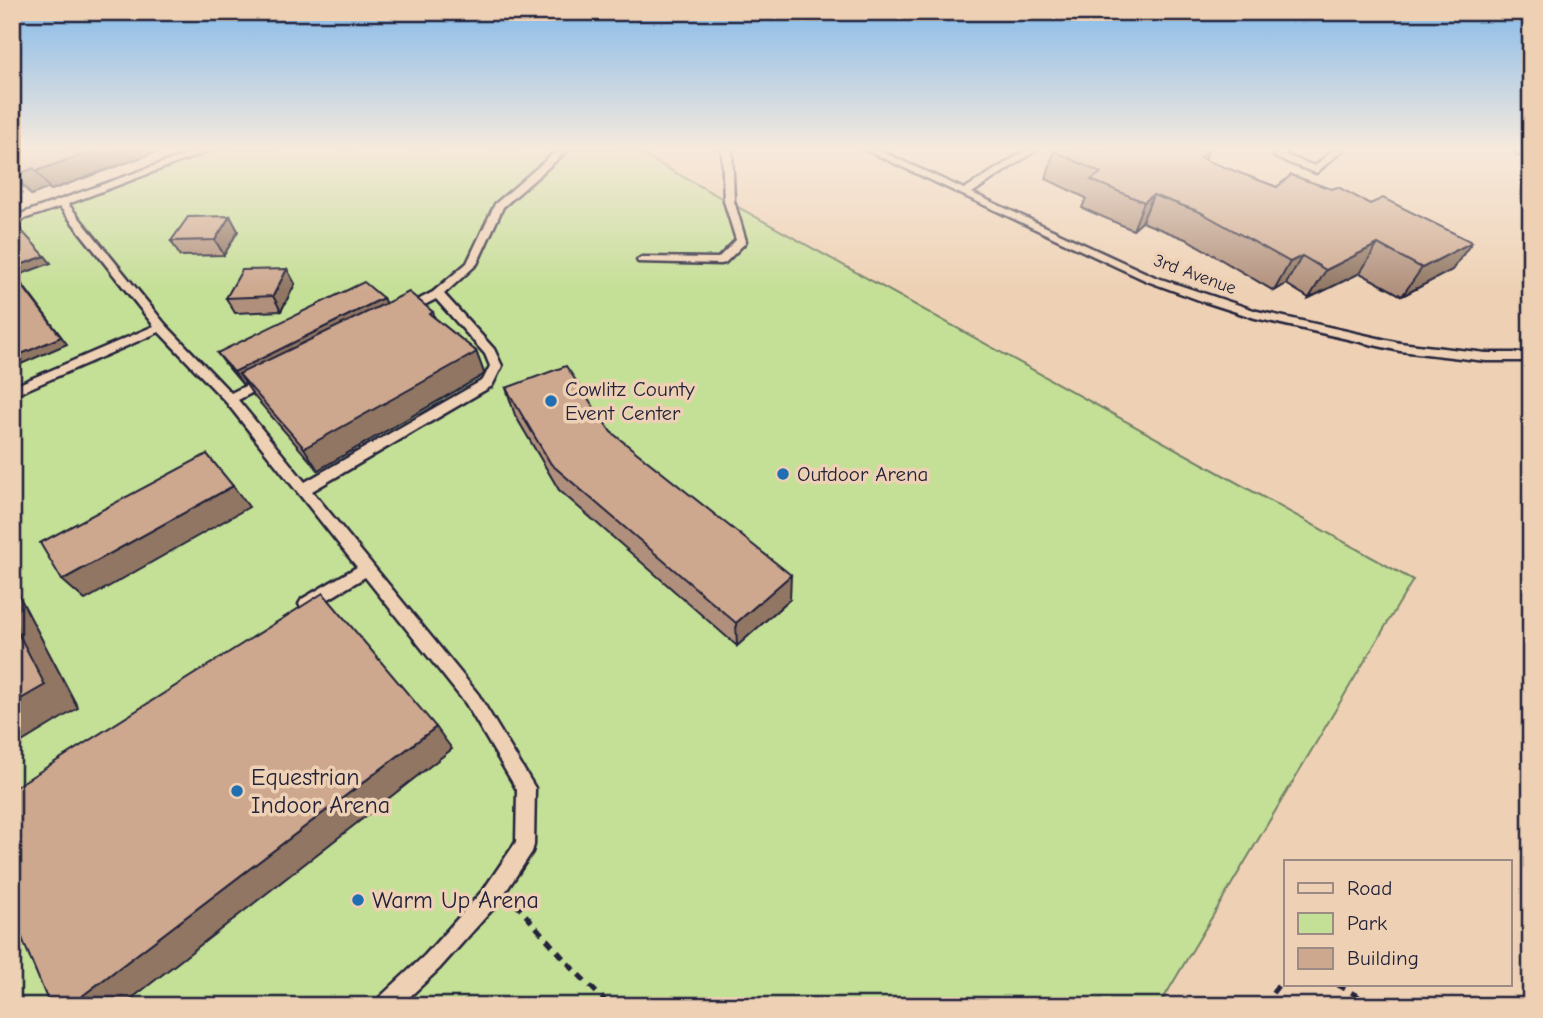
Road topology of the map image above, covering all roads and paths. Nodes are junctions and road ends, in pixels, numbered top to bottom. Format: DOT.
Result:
graph roads {
  1 [pos="77,197"];
  2 [pos="510,197"];
  3 [pos="729,197"];
  4 [pos="973,197"];
  5 [pos="62,202"];
  6 [pos="12,220"];
  7 [pos="642,260"];
  8 [pos="437,294"];
  9 [pos="388,319"];
  10 [pos="161,327"];
  11 [pos="1531,358"];
  12 [pos="278,374"];
  13 [pos="12,393"];
  14 [pos="230,399"];
  15 [pos="303,490"];
  16 [pos="366,569"];
  17 [pos="295,613"];
  18 [pos="499,884"];
  19 [pos="1284,982"];
  20 [pos="1339,986"];
  21 [pos="385,1006"];
  22 [pos="610,1006"];
  23 [pos="1263,1006"];
  24 [pos="1377,1006"];
  1 -- 5 [label="lane"];
  2 -- 8 [label="lane"];
  3 -- 7 [label="lane"];
  4 -- 11 [label="lane, 3rd Avenue"];
  5 -- 6 [label="lane"];
  5 -- 10 [label="lane"];
  8 -- 9 [label="lane"];
  8 -- 15 [label="lane"];
  10 -- 13 [label="lane"];
  10 -- 14 [label="lane"];
  12 -- 14 [label="lane"];
  14 -- 15 [label="lane"];
  15 -- 16 [label="lane"];
  16 -- 17 [label="lane"];
  16 -- 18 [label="lane"];
  18 -- 21 [label="lane"];
  18 -- 22 [label="path"];
  19 -- 23 [label="path"];
  20 -- 24 [label="path"];
}
